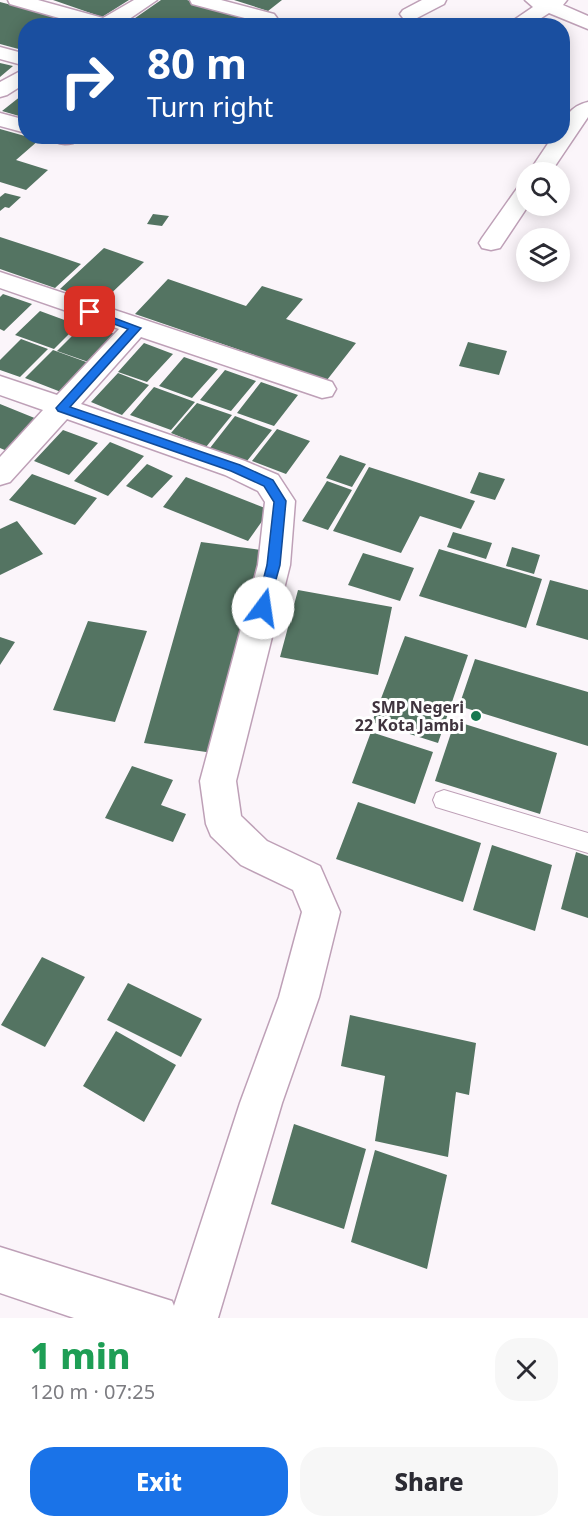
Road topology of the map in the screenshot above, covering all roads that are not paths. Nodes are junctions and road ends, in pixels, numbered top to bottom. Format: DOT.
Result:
graph roads {
  1 [pos="17,0"];
  2 [pos="148,0"];
  3 [pos="199,0"];
  4 [pos="437,0"];
  5 [pos="546,2"];
  6 [pos="410,14"];
  7 [pos="82,18"];
  8 [pos="118,18"];
  9 [pos="267,18"];
  10 [pos="525,18"];
  11 [pos="588,23"];
  12 [pos="0,52"];
  13 [pos="18,58"];
  14 [pos="18,79"];
  15 [pos="0,91"];
  16 [pos="588,108"];
  17 [pos="0,119"];
  18 [pos="18,124"];
  19 [pos="570,127"];
  20 [pos="559,144"];
  21 [pos="547,162"];
  22 [pos="516,207"];
  23 [pos="492,243"];
  24 [pos="0,280"];
  25 [pos="135,328"];
  26 [pos="0,385"];
  27 [pos="322,389"];
  28 [pos="62,408"];
  29 [pos="0,475"];
  30 [pos="444,800"];
  31 [pos="588,843"];
  32 [pos="0,1270"];
  33 [pos="155,1318"];
  34 [pos="194,1318"];
  1 -- 7 [label="street"];
  2 -- 8 [label="street"];
  3 -- 9 [label="street"];
  4 -- 6 [label="street"];
  5 -- 10 [label="street"];
  5 -- 11 [label="street"];
  12 -- 13 [label="street"];
  14 -- 15 [label="street"];
  16 -- 19 [label="street"];
  17 -- 18 [label="street"];
  20 -- 21 [label="street"];
  22 -- 23 [label="street"];
  24 -- 25 [label="street"];
  25 -- 27 [label="street"];
  25 -- 28 [label="street"];
  26 -- 28 [label="street"];
  28 -- 29 [label="street"];
  28 -- 34 [label="street"];
  30 -- 31 [label="lane"];
  32 -- 33 [label="street"];
}
